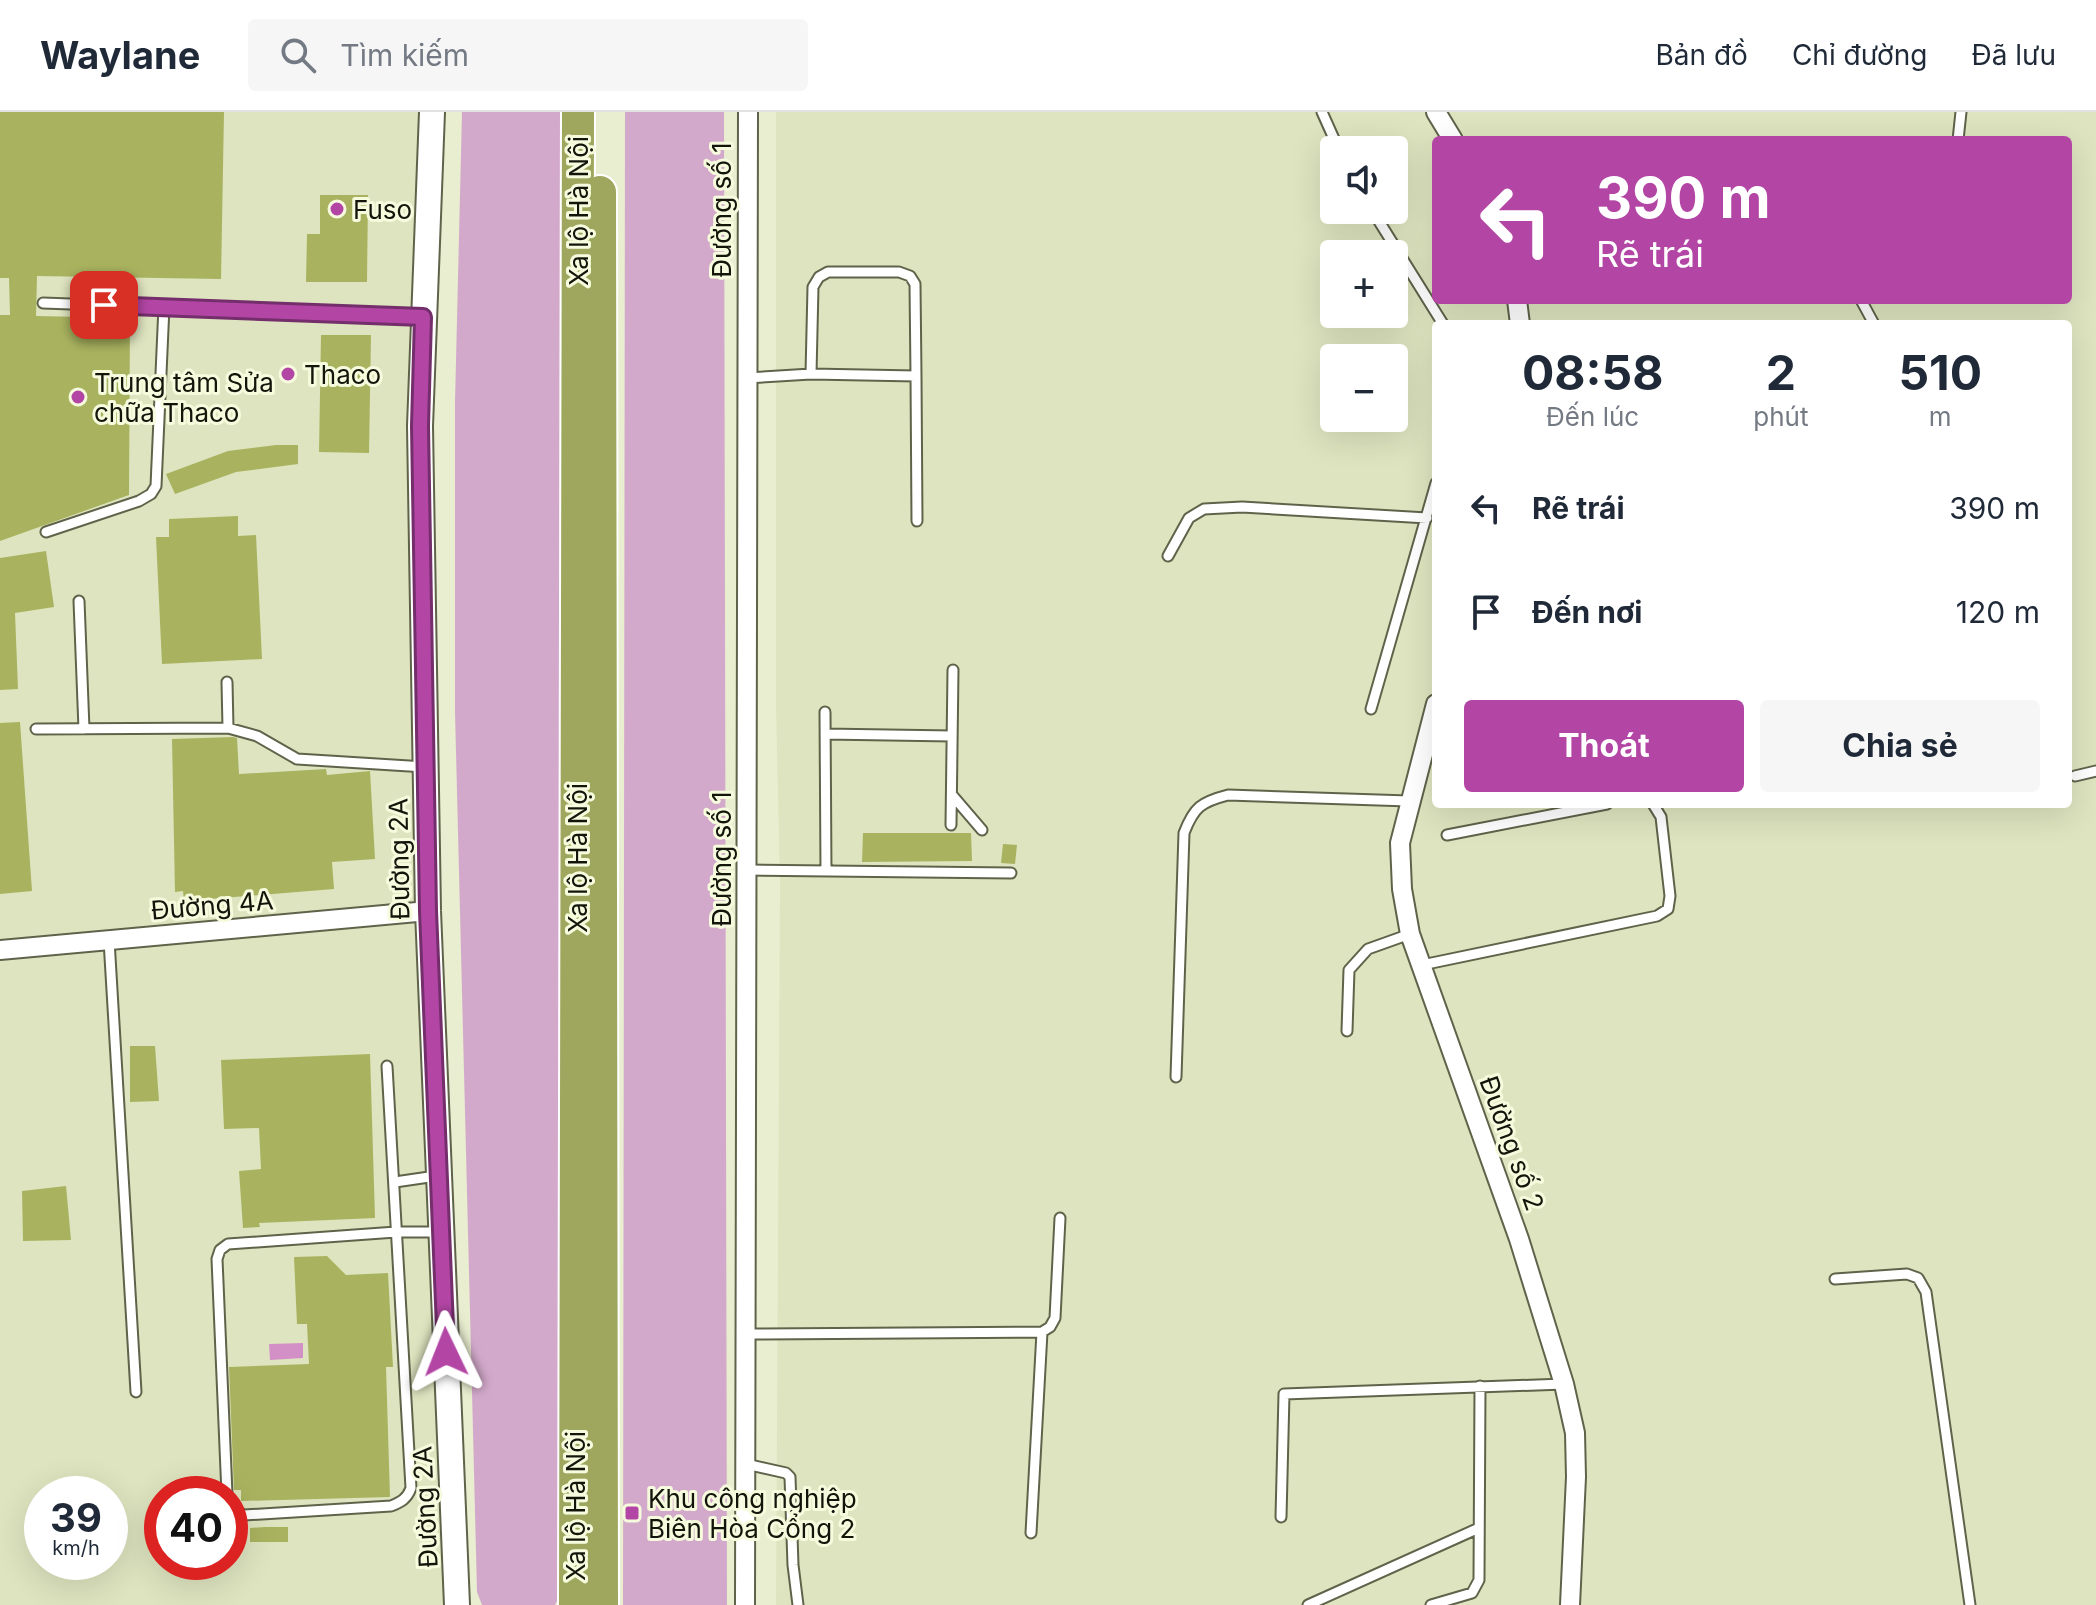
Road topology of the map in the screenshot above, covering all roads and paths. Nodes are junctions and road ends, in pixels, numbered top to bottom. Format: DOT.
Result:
graph roads {
  1 [pos="432,112"];
  2 [pos="578,112"];
  3 [pos="600,112"];
  4 [pos="748,112"];
  5 [pos="1322,112"];
  6 [pos="1436,112"];
  7 [pos="1961,112"];
  8 [pos="1333,136"];
  9 [pos="1451,136"];
  10 [pos="1958,136"];
  11 [pos="1381,224"];
  12 [pos="43,303"];
  13 [pos="164,306"];
  14 [pos="423,317"];
  15 [pos="1441,320"];
  16 [pos="811,374"];
  17 [pos="916,376"];
  18 [pos="746,378"];
  19 [pos="1432,499"];
  20 [pos="1427,518"];
  21 [pos="917,521"];
  22 [pos="46,532"];
  23 [pos="1168,556"];
  24 [pos="79,601"];
  25 [pos="953,670"];
  26 [pos="227,682"];
  27 [pos="1371,709"];
  28 [pos="825,712"];
  29 [pos="1432,718"];
  30 [pos="228,728"];
  31 [pos="36,729"];
  32 [pos="84,729"];
  33 [pos="825,734"];
  34 [pos="952,736"];
  35 [pos="425,767"];
  36 [pos="2096,771"];
  37 [pos="2075,776"];
  38 [pos="952,795"];
  39 [pos="1409,801"];
  40 [pos="1586,808"];
  41 [pos="1657,808"];
  42 [pos="951,825"];
  43 [pos="982,830"];
  44 [pos="1447,835"];
  45 [pos="748,870"];
  46 [pos="826,871"];
  47 [pos="1011,873"];
  48 [pos="428,911"];
  49 [pos="1410,934"];
  50 [pos="109,940"];
  51 [pos="0,950"];
  52 [pos="1422,965"];
  53 [pos="1347,1031"];
  54 [pos="387,1066"];
  55 [pos="1176,1077"];
  56 [pos="439,1175"];
  57 [pos="395,1182"];
  58 [pos="1060,1218"];
  59 [pos="396,1232"];
  60 [pos="441,1232"];
  61 [pos="1835,1279"];
  62 [pos="1042,1332"];
  63 [pos="746,1334"];
  64 [pos="1564,1384"];
  65 [pos="1480,1386"];
  66 [pos="136,1392"];
  67 [pos="746,1464"];
  68 [pos="226,1476"];
  69 [pos="248,1515"];
  70 [pos="1281,1517"];
  71 [pos="1479,1528"];
  72 [pos="1031,1533"];
  73 [pos="457,1605"];
  74 [pos="575,1605"];
  75 [pos="602,1605"];
  76 [pos="745,1605"];
  77 [pos="798,1605"];
  78 [pos="1308,1605"];
  79 [pos="1431,1605"];
  80 [pos="1570,1605"];
  81 [pos="1970,1605"];
  1 -- 14 [label="street, Đường 2A"];
  2 -- 74 [label="highway, Xa lộ Hà Nội"];
  3 -- 75 [label="highway, Xa lộ Hà Nội"];
  4 -- 18 [label="street, Đường số 1"];
  5 -- 8 [label="lane"];
  6 -- 9 [label="street"];
  7 -- 10 [label="lane"];
  11 -- 15 [label="lane"];
  12 -- 13 [label="lane"];
  13 -- 14 [label="lane"];
  13 -- 22 [label="lane"];
  14 -- 35 [label="street, Đường 2A"];
  16 -- 17 [label="lane"];
  16 -- 17 [label="lane"];
  16 -- 18 [label="lane"];
  17 -- 21 [label="lane"];
  18 -- 45 [label="street, Đường số 1"];
  19 -- 20 [label="lane"];
  20 -- 23 [label="lane"];
  20 -- 27 [label="lane"];
  24 -- 32 [label="lane"];
  25 -- 34 [label="lane"];
  26 -- 30 [label="lane"];
  28 -- 33 [label="lane"];
  29 -- 39 [label="street, Đường số 2"];
  30 -- 32 [label="lane"];
  30 -- 35 [label="lane"];
  31 -- 32 [label="lane"];
  33 -- 34 [label="lane"];
  33 -- 46 [label="lane"];
  34 -- 38 [label="lane"];
  35 -- 48 [label="street, Đường 2A"];
  36 -- 37 [label="lane"];
  38 -- 42 [label="lane"];
  38 -- 43 [label="lane"];
  39 -- 49 [label="street, Đường số 2"];
  39 -- 55 [label="lane"];
  40 -- 44 [label="lane"];
  41 -- 52 [label="lane"];
  45 -- 46 [label="lane"];
  45 -- 63 [label="street, Đường số 1"];
  46 -- 47 [label="lane"];
  48 -- 50 [label="street, Đường 4A"];
  48 -- 56 [label="street, Đường 2A"];
  49 -- 52 [label="street, Đường số 2"];
  49 -- 53 [label="lane"];
  50 -- 51 [label="street, Đường 4A"];
  50 -- 66 [label="lane"];
  52 -- 64 [label="street, Đường số 2"];
  54 -- 57 [label="lane"];
  56 -- 57 [label="lane"];
  56 -- 60 [label="street, Đường 2A"];
  57 -- 59 [label="lane"];
  58 -- 62 [label="lane"];
  59 -- 60 [label="lane"];
  59 -- 68 [label="lane"];
  59 -- 69 [label="lane"];
  60 -- 73 [label="street, Đường 2A"];
  61 -- 81 [label="lane"];
  62 -- 63 [label="lane"];
  62 -- 72 [label="lane"];
  63 -- 67 [label="street, Đường số 1"];
  64 -- 65 [label="lane"];
  64 -- 80 [label="street, Đường số 2"];
  65 -- 70 [label="lane"];
  65 -- 71 [label="lane"];
  67 -- 76 [label="street, Đường số 1"];
  67 -- 77 [label="lane"];
  71 -- 78 [label="lane"];
  71 -- 79 [label="lane"];
}
